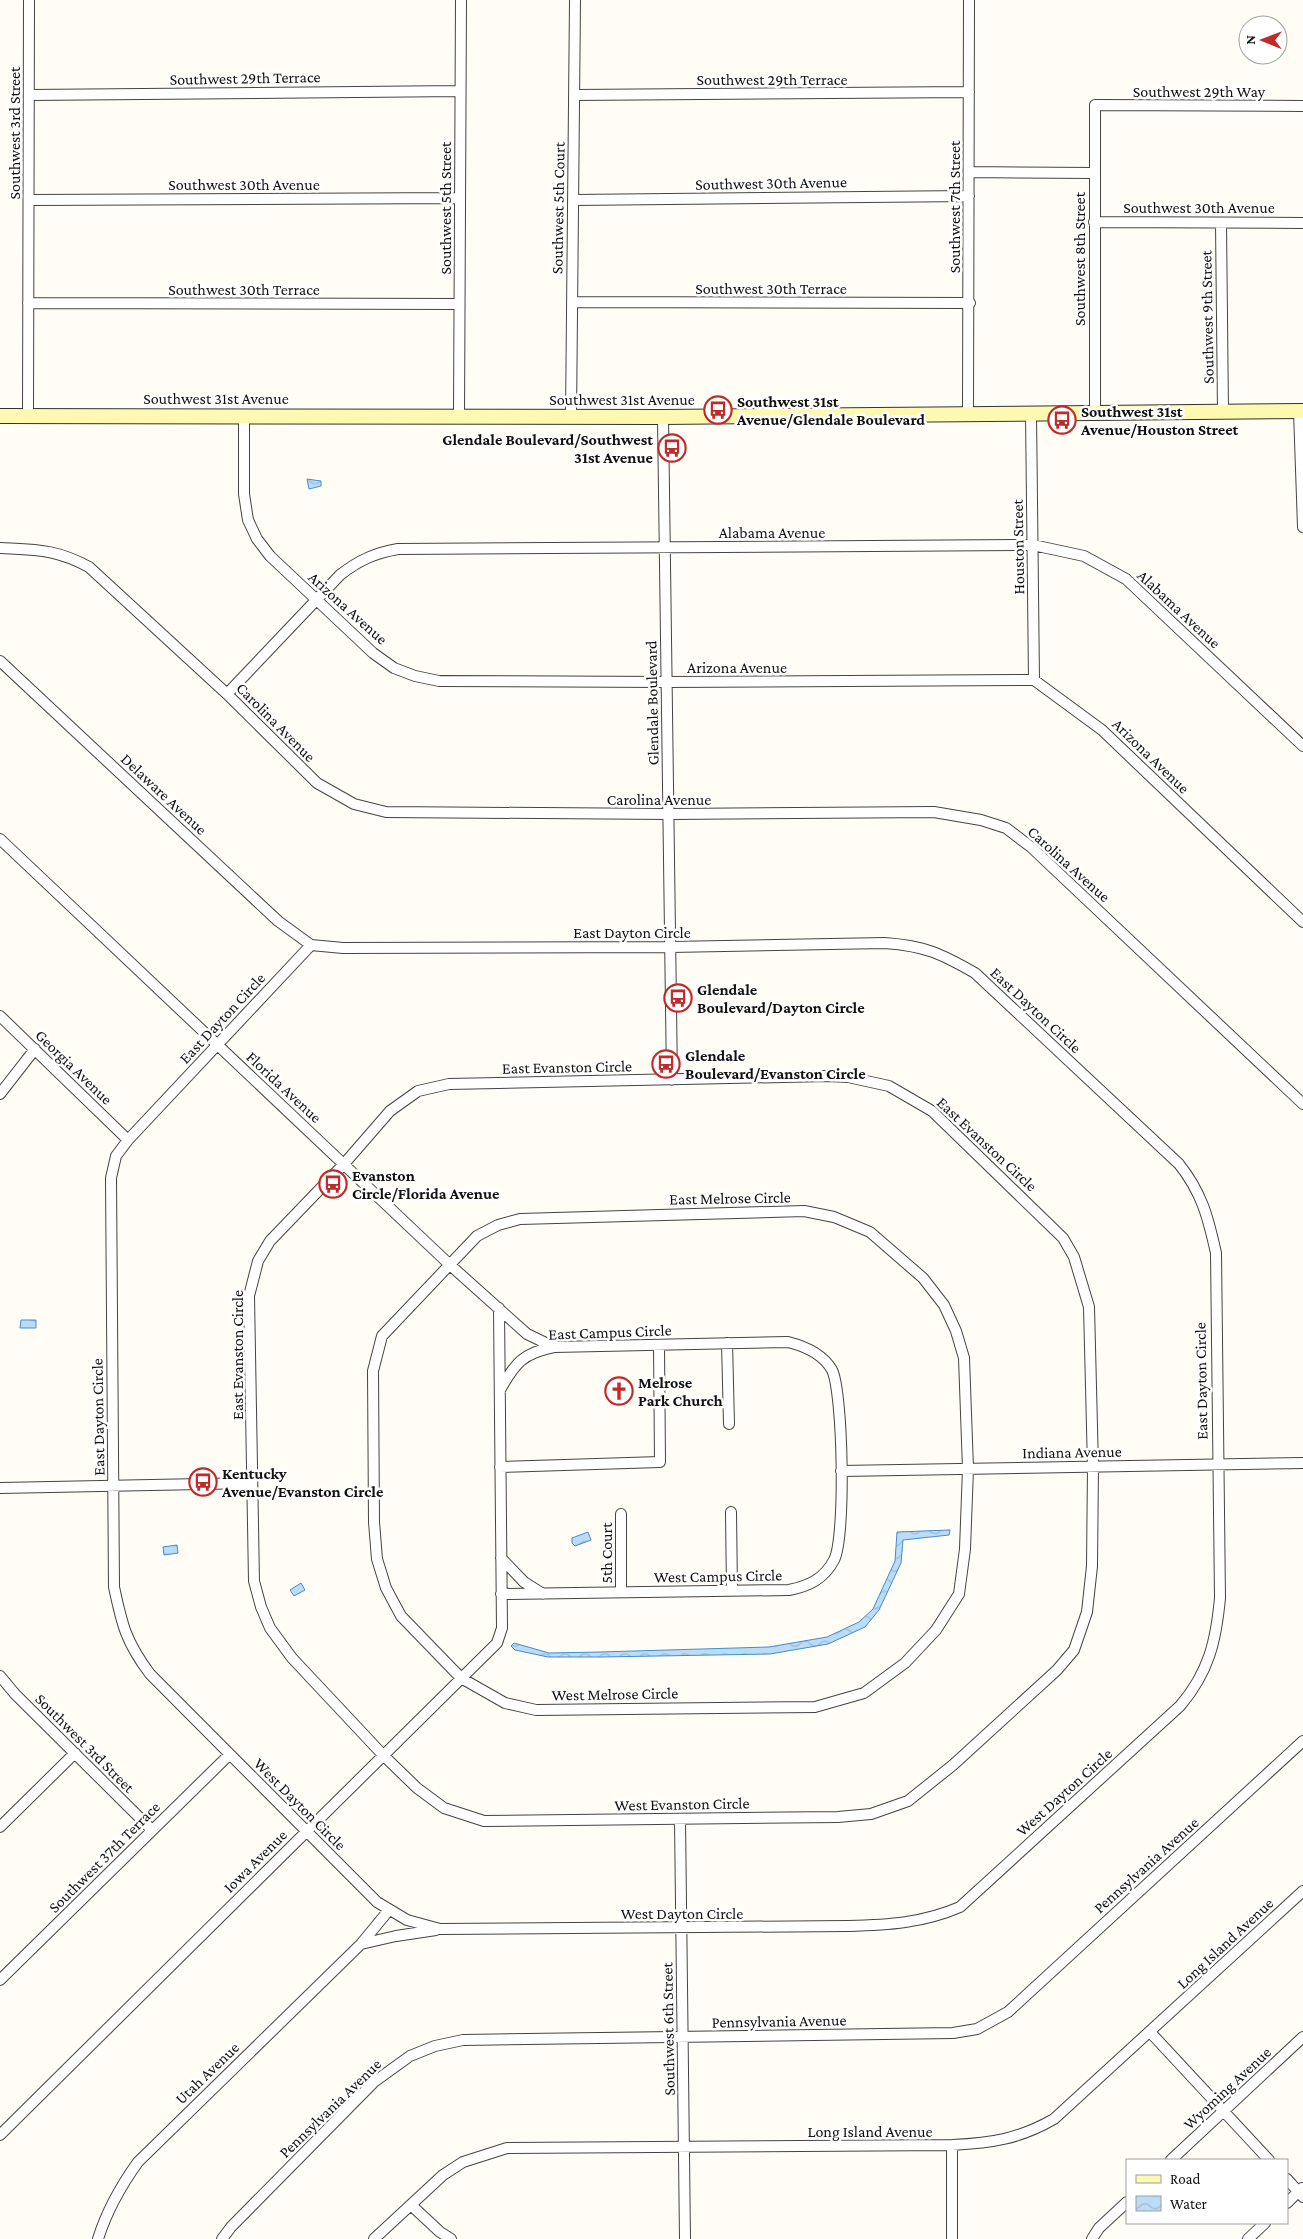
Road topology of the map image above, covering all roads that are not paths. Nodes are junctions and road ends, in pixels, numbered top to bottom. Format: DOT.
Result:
graph roads {
  1 [pos="29,0"];
  2 [pos="461,0"];
  3 [pos="575,0"];
  4 [pos="968,0"];
  5 [pos="460,91"];
  6 [pos="969,92"];
  7 [pos="29,95"];
  8 [pos="574,95"];
  9 [pos="1095,105"];
  10 [pos="1303,106"];
  11 [pos="969,172"];
  12 [pos="1094,173"];
  13 [pos="969,196"];
  14 [pos="460,198"];
  15 [pos="29,200"];
  16 [pos="573,200"];
  17 [pos="1094,222"];
  18 [pos="1221,223"];
  19 [pos="1303,223"];
  20 [pos="572,302"];
  21 [pos="28,303"];
  22 [pos="970,303"];
  23 [pos="459,304"];
  24 [pos="1301,411"];
  25 [pos="1223,412"];
  26 [pos="1031,413"];
  27 [pos="1095,413"];
  28 [pos="968,414"];
  29 [pos="459,415"];
  30 [pos="0,416"];
  31 [pos="28,416"];
  32 [pos="244,416"];
  33 [pos="571,417"];
  34 [pos="663,417"];
  35 [pos="1303,527"];
  36 [pos="1032,545"];
  37 [pos="0,548"];
  38 [pos="665,548"];
  39 [pos="317,602"];
  40 [pos="0,661"];
  41 [pos="1034,680"];
  42 [pos="667,682"];
  43 [pos="227,694"];
  44 [pos="1303,746"];
  45 [pos="669,814"];
  46 [pos="0,839"];
  47 [pos="1303,922"];
  48 [pos="311,945"];
  49 [pos="671,947"];
  50 [pos="0,1016"];
  51 [pos="217,1045"];
  52 [pos="35,1049"];
  53 [pos="672,1080"];
  54 [pos="0,1094"];
  55 [pos="1303,1104"];
  56 [pos="128,1140"];
  57 [pos="344,1164"];
  58 [pos="450,1264"];
  59 [pos="500,1308"];
  60 [pos="727,1343"];
  61 [pos="659,1345"];
  62 [pos="554,1347"];
  63 [pos="376,1355"];
  64 [pos="500,1391"];
  65 [pos="729,1424"];
  66 [pos="1303,1463"];
  67 [pos="1218,1465"];
  68 [pos="1093,1466"];
  69 [pos="500,1467"];
  70 [pos="968,1469"];
  71 [pos="841,1471"];
  72 [pos="252,1484"];
  73 [pos="114,1486"];
  74 [pos="0,1488"];
  75 [pos="731,1512"];
  76 [pos="621,1514"];
  77 [pos="501,1557"];
  78 [pos="732,1591"];
  79 [pos="621,1592"];
  80 [pos="501,1594"];
  81 [pos="543,1594"];
  82 [pos="0,1676"];
  83 [pos="461,1678"];
  84 [pos="1303,1741"];
  85 [pos="74,1753"];
  86 [pos="383,1755"];
  87 [pos="229,1756"];
  88 [pos="680,1819"];
  89 [pos="0,1827"];
  90 [pos="152,1830"];
  91 [pos="305,1832"];
  92 [pos="1303,1891"];
  93 [pos="388,1910"];
  94 [pos="681,1928"];
  95 [pos="440,1930"];
  96 [pos="361,1944"];
  97 [pos="0,1980"];
  98 [pos="1150,2032"];
  99 [pos="683,2037"];
  100 [pos="1303,2037"];
  101 [pos="1223,2111"];
  102 [pos="0,2135"];
  103 [pos="952,2145"];
  104 [pos="684,2146"];
  105 [pos="1172,2159"];
  106 [pos="1268,2159"];
  107 [pos="1288,2180"];
  108 [pos="1302,2192"];
  109 [pos="1288,2202"];
  110 [pos="1126,2203"];
  111 [pos="411,2205"];
  112 [pos="1264,2224"];
  113 [pos="98,2239"];
  114 [pos="222,2239"];
  115 [pos="374,2239"];
  116 [pos="451,2239"];
  117 [pos="685,2239"];
  118 [pos="952,2239"];
  119 [pos="1092,2239"];
  120 [pos="1248,2239"];
  1 -- 7 [label="street, Southwest 3rd Street"];
  2 -- 5 [label="street, Southwest 5th Street"];
  3 -- 8 [label="street, Southwest 5th Court"];
  4 -- 6 [label="street, Southwest 7th Street"];
  5 -- 7 [label="street, Southwest 29th Terrace"];
  5 -- 14 [label="street, Southwest 5th Street"];
  6 -- 8 [label="street, Southwest 29th Terrace"];
  6 -- 11 [label="street, Southwest 7th Street"];
  7 -- 15 [label="street, Southwest 3rd Street"];
  8 -- 16 [label="street, Southwest 5th Court"];
  9 -- 10 [label="street, Southwest 29th Way"];
  9 -- 12 [label="street, Southwest 8th Street"];
  11 -- 12 [label="street"];
  11 -- 13 [label="street, Southwest 7th Street"];
  12 -- 17 [label="street, Southwest 8th Street"];
  13 -- 16 [label="street, Southwest 30th Avenue"];
  13 -- 22 [label="street, Southwest 7th Street"];
  14 -- 15 [label="street, Southwest 30th Avenue"];
  14 -- 23 [label="street, Southwest 5th Street"];
  15 -- 21 [label="street, Southwest 3rd Street"];
  16 -- 20 [label="street, Southwest 5th Court"];
  17 -- 18 [label="street, Southwest 30th Avenue"];
  17 -- 27 [label="street, Southwest 8th Street"];
  18 -- 19 [label="street, Southwest 30th Avenue"];
  18 -- 25 [label="street, Southwest 9th Street"];
  20 -- 22 [label="street, Southwest 30th Terrace"];
  20 -- 33 [label="street, Southwest 5th Court"];
  21 -- 23 [label="street, Southwest 30th Terrace"];
  21 -- 31 [label="street, Southwest 3rd Street"];
  22 -- 28 [label="street, Southwest 7th Street"];
  23 -- 29 [label="street, Southwest 5th Street"];
  24 -- 25 [label="main road, Southwest 31st Avenue"];
  24 -- 35 [label="street"];
  25 -- 27 [label="main road, Southwest 31st Avenue"];
  26 -- 27 [label="main road, Southwest 31st Avenue"];
  26 -- 28 [label="main road, Southwest 31st Avenue"];
  26 -- 36 [label="street, Houston Street"];
  28 -- 34 [label="main road, Southwest 31st Avenue"];
  29 -- 32 [label="main road, Southwest 31st Avenue"];
  29 -- 33 [label="main road, Southwest 31st Avenue"];
  30 -- 31 [label="main road, Southwest 31st Avenue"];
  31 -- 32 [label="main road, Southwest 31st Avenue"];
  32 -- 39 [label="street, Arizona Avenue"];
  33 -- 34 [label="main road, Southwest 31st Avenue"];
  34 -- 38 [label="street, Glendale Boulevard"];
  36 -- 38 [label="street, Alabama Avenue"];
  36 -- 41 [label="street, Houston Street"];
  36 -- 44 [label="street, Alabama Avenue"];
  37 -- 43 [label="street, Carolina Avenue"];
  38 -- 39 [label="street, Alabama Avenue"];
  38 -- 42 [label="street, Glendale Boulevard"];
  39 -- 42 [label="street, Arizona Avenue"];
  39 -- 43 [label="street, Alabama Avenue"];
  40 -- 48 [label="street, Delaware Avenue"];
  41 -- 42 [label="street, Arizona Avenue"];
  41 -- 47 [label="street, Arizona Avenue"];
  42 -- 45 [label="street, Glendale Boulevard"];
  43 -- 45 [label="street, Carolina Avenue"];
  45 -- 49 [label="street, Glendale Boulevard"];
  45 -- 55 [label="street, Carolina Avenue"];
  46 -- 51 [label="street, Florida Avenue"];
  48 -- 49 [label="street, East Dayton Circle"];
  48 -- 51 [label="street, East Dayton Circle"];
  49 -- 53 [label="street, Glendale Boulevard"];
  49 -- 67 [label="street, East Dayton Circle"];
  50 -- 52 [label="street, Georgia Avenue"];
  51 -- 56 [label="street, East Dayton Circle"];
  51 -- 57 [label="street, Florida Avenue"];
  52 -- 54 [label="street"];
  52 -- 56 [label="street, Georgia Avenue"];
  53 -- 57 [label="street, East Evanston Circle"];
  53 -- 68 [label="street, East Evanston Circle"];
  56 -- 73 [label="street, East Dayton Circle"];
  57 -- 58 [label="street, Florida Avenue"];
  57 -- 72 [label="street, East Evanston Circle"];
  58 -- 59 [label="street, Florida Avenue"];
  58 -- 63 [label="street, East Melrose Circle"];
  58 -- 70 [label="street, East Melrose Circle"];
  59 -- 62 [label="street, Florida Avenue"];
  59 -- 64 [label="street"];
  60 -- 61 [label="street, East Campus Circle"];
  60 -- 65 [label="street"];
  60 -- 71 [label="street, East Campus Circle"];
  61 -- 62 [label="street, East Campus Circle"];
  61 -- 69 [label="street"];
  62 -- 64 [label="street, East Campus Circle"];
  63 -- 83 [label="street, West Melrose Circle"];
  64 -- 69 [label="street, East Campus Circle"];
  66 -- 67 [label="street, Indiana Avenue"];
  67 -- 68 [label="street, Indiana Avenue"];
  67 -- 94 [label="street, West Dayton Circle"];
  68 -- 70 [label="street, Indiana Avenue"];
  68 -- 88 [label="street, West Evanston Circle"];
  69 -- 77 [label="street, East Campus Circle"];
  70 -- 71 [label="street, Indiana Avenue"];
  70 -- 83 [label="street, West Melrose Circle"];
  71 -- 78 [label="street, West Campus Circle"];
  72 -- 73 [label="street"];
  72 -- 86 [label="street, West Evanston Circle"];
  73 -- 74 [label="street"];
  73 -- 87 [label="street, West Dayton Circle"];
  75 -- 78 [label="street"];
  76 -- 79 [label="street, 5th Court"];
  77 -- 80 [label="street, East Campus Circle"];
  77 -- 81 [label="street"];
  78 -- 79 [label="street, West Campus Circle"];
  79 -- 81 [label="street, West Campus Circle"];
  80 -- 81 [label="street, West Campus Circle"];
  80 -- 83 [label="street, Iowa Avenue"];
  82 -- 85 [label="street, Southwest 3rd Street"];
  83 -- 86 [label="street, Iowa Avenue"];
  84 -- 99 [label="street, Pennsylvania Avenue"];
  85 -- 89 [label="street"];
  85 -- 90 [label="street, Southwest 3rd Street"];
  86 -- 88 [label="street, West Evanston Circle"];
  86 -- 91 [label="street, Iowa Avenue"];
  87 -- 90 [label="street, Southwest 37th Terrace"];
  87 -- 91 [label="street, West Dayton Circle"];
  88 -- 94 [label="street, Southwest 6th Street"];
  90 -- 97 [label="street, Southwest 37th Terrace"];
  91 -- 93 [label="street, West Dayton Circle"];
  91 -- 102 [label="street, Iowa Avenue"];
  92 -- 98 [label="street, Long Island Avenue"];
  93 -- 95 [label="street, West Dayton Circle"];
  93 -- 96 [label="street, Utah Avenue"];
  94 -- 95 [label="street, West Dayton Circle"];
  94 -- 99 [label="street, Southwest 6th Street"];
  95 -- 96 [label="street"];
  96 -- 113 [label="street, Utah Avenue"];
  98 -- 101 [label="street"];
  98 -- 103 [label="street, Long Island Avenue"];
  99 -- 104 [label="street, Southwest 6th Street"];
  99 -- 114 [label="street, Pennsylvania Avenue"];
  100 -- 101 [label="street, Wyoming Avenue"];
  101 -- 105 [label="street, Wyoming Avenue"];
  101 -- 106 [label="street"];
  103 -- 104 [label="street, Long Island Avenue"];
  103 -- 118 [label="street"];
  104 -- 111 [label="street, Long Island Avenue"];
  104 -- 117 [label="street, Southwest 6th Street"];
  107 -- 108 [label="street"];
  108 -- 109 [label="street"];
  110 -- 119 [label="street"];
  111 -- 115 [label="street, Long Island Avenue"];
  111 -- 116 [label="street"];
  112 -- 120 [label="street"];
}
